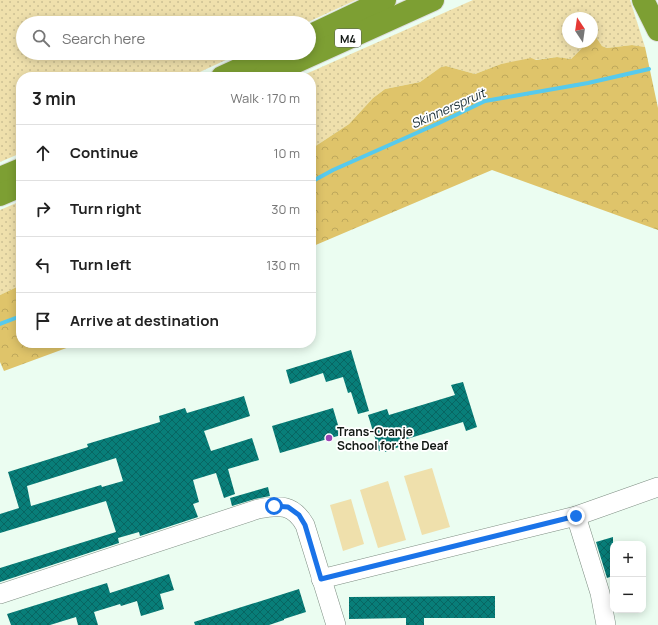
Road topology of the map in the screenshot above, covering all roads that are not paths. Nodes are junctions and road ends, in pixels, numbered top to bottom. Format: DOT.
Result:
graph roads {
  1 [pos="385,0"];
  2 [pos="433,0"];
  3 [pos="643,0"];
  4 [pos="658,30"];
  5 [pos="316,33"];
  6 [pos="316,53"];
  7 [pos="259,60"];
  8 [pos="301,60"];
  9 [pos="233,72"];
  10 [pos="274,72"];
  11 [pos="16,171"];
  12 [pos="0,178"];
  13 [pos="16,188"];
  14 [pos="0,195"];
  15 [pos="658,487"];
  16 [pos="576,516"];
  17 [pos="321,579"];
  18 [pos="0,594"];
  19 [pos="336,625"];
  20 [pos="606,625"];
  1 -- 5 [label="highway, M4"];
  2 -- 6 [label="highway, M4"];
  3 -- 4 [label="highway"];
  7 -- 9 [label="highway"];
  8 -- 10 [label="highway, M4"];
  11 -- 12 [label="highway"];
  13 -- 14 [label="highway"];
  15 -- 16 [label="lane"];
  16 -- 17 [label="lane"];
  16 -- 20 [label="lane"];
  17 -- 18 [label="lane"];
  17 -- 19 [label="lane"];
}
